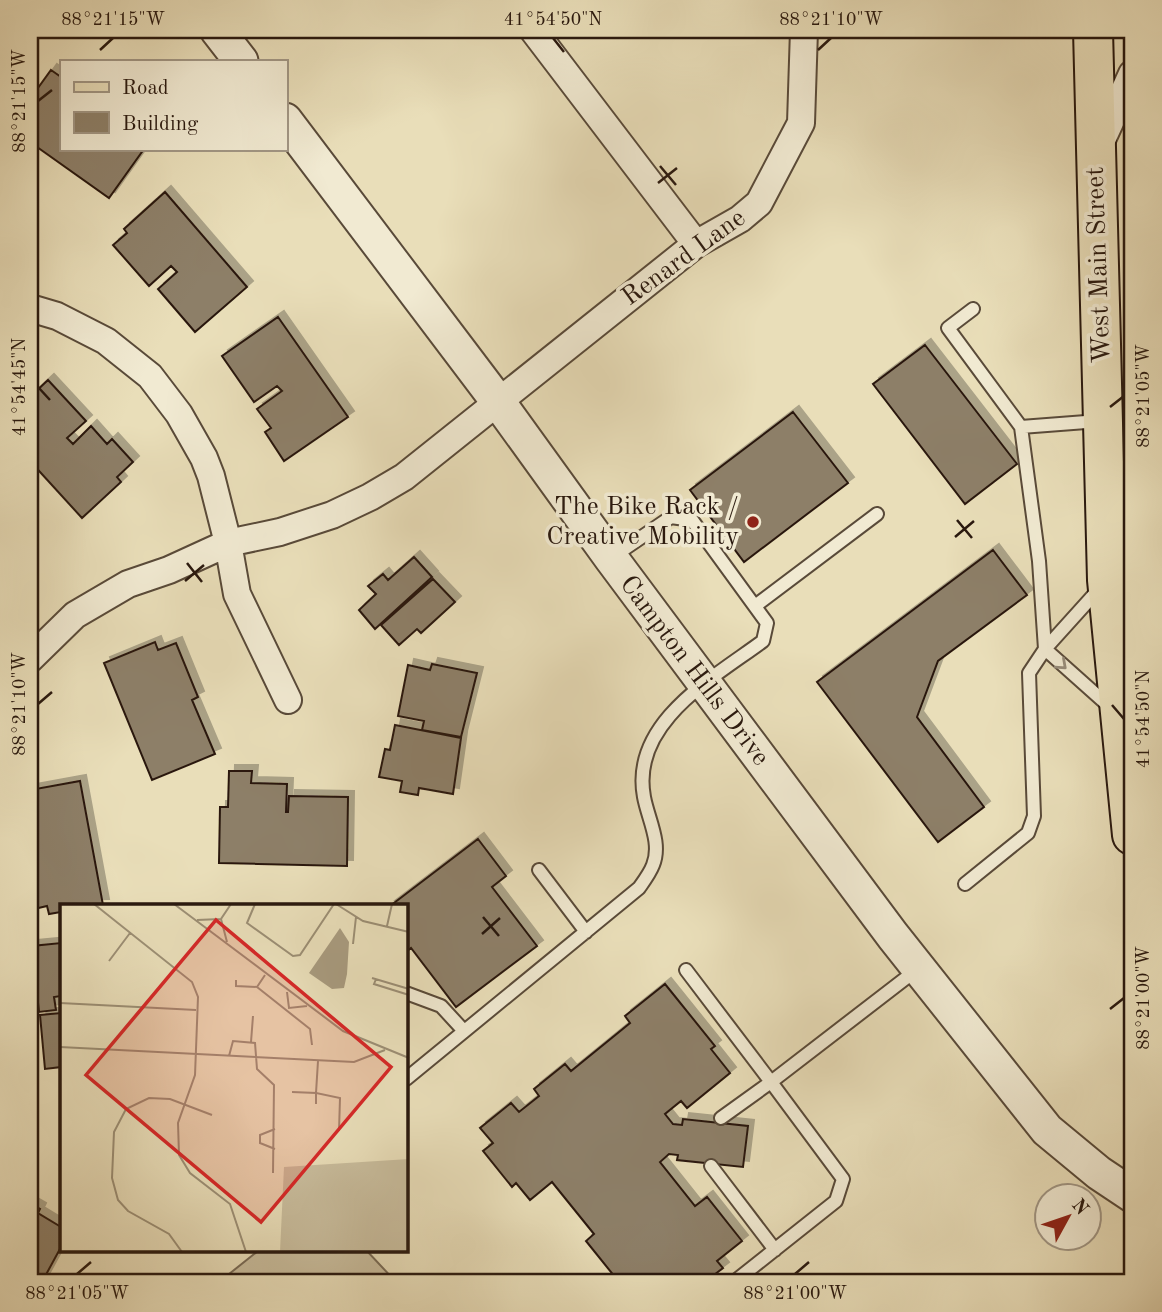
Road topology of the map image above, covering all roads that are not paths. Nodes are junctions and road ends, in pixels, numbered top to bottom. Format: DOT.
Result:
graph roads {
  1 [pos="217,30"];
  2 [pos="533,30"];
  3 [pos="804,30"];
  4 [pos="1093,30"];
  5 [pos="240,60"];
  6 [pos="1132,74"];
  7 [pos="287,123"];
  8 [pos="1096,152"];
  9 [pos="696,244"];
  10 [pos="30,308"];
  11 [pos="974,309"];
  12 [pos="499,402"];
  13 [pos="1103,420"];
  14 [pos="1021,427"];
  15 [pos="877,514"];
  16 [pos="228,543"];
  17 [pos="611,558"];
  18 [pos="1107,580"];
  19 [pos="755,606"];
  20 [pos="1045,649"];
  21 [pos="30,659"];
  22 [pos="704,684"];
  23 [pos="288,700"];
  24 [pos="1121,717"];
  25 [pos="1132,835"];
  26 [pos="539,870"];
  27 [pos="965,884"];
  28 [pos="586,932"];
  29 [pos="919,968"];
  30 [pos="685,970"];
  31 [pos="408,994"];
  32 [pos="464,1031"];
  33 [pos="408,1077"];
  34 [pos="771,1082"];
  35 [pos="721,1118"];
  36 [pos="711,1166"];
  37 [pos="1132,1195"];
  38 [pos="775,1250"];
  39 [pos="734,1282"];
  1 -- 5 [label="street"];
  2 -- 9 [label="street"];
  3 -- 9 [label="street, Renard Lane"];
  4 -- 8 [label="main road, West Main Street"];
  6 -- 8 [label="street"];
  7 -- 12 [label="street, Campton Hills Drive"];
  8 -- 13 [label="main road, West Main Street"];
  9 -- 12 [label="street, Renard Lane"];
  10 -- 16 [label="street"];
  11 -- 14 [label="lane"];
  12 -- 16 [label="street, Renard Lane"];
  12 -- 17 [label="street, Campton Hills Drive"];
  13 -- 14 [label="lane"];
  13 -- 18 [label="main road, West Main Street"];
  14 -- 20 [label="lane"];
  15 -- 19 [label="lane"];
  16 -- 21 [label="street, Renard Lane"];
  16 -- 23 [label="street"];
  17 -- 19 [label="lane"];
  17 -- 22 [label="street, Campton Hills Drive"];
  18 -- 20 [label="lane"];
  18 -- 24 [label="main road, West Main Street"];
  19 -- 22 [label="lane"];
  20 -- 24 [label="lane, one-way"];
  20 -- 27 [label="lane"];
  22 -- 28 [label="lane"];
  22 -- 29 [label="street, Campton Hills Drive"];
  24 -- 25 [label="main road, West Main Street"];
  26 -- 28 [label="lane"];
  28 -- 32 [label="lane"];
  29 -- 34 [label="lane"];
  29 -- 37 [label="street, Campton Hills Drive"];
  30 -- 34 [label="lane"];
  31 -- 32 [label="lane"];
  32 -- 33 [label="lane"];
  34 -- 35 [label="lane"];
  34 -- 38 [label="lane"];
  36 -- 38 [label="lane"];
  38 -- 39 [label="lane"];
}
